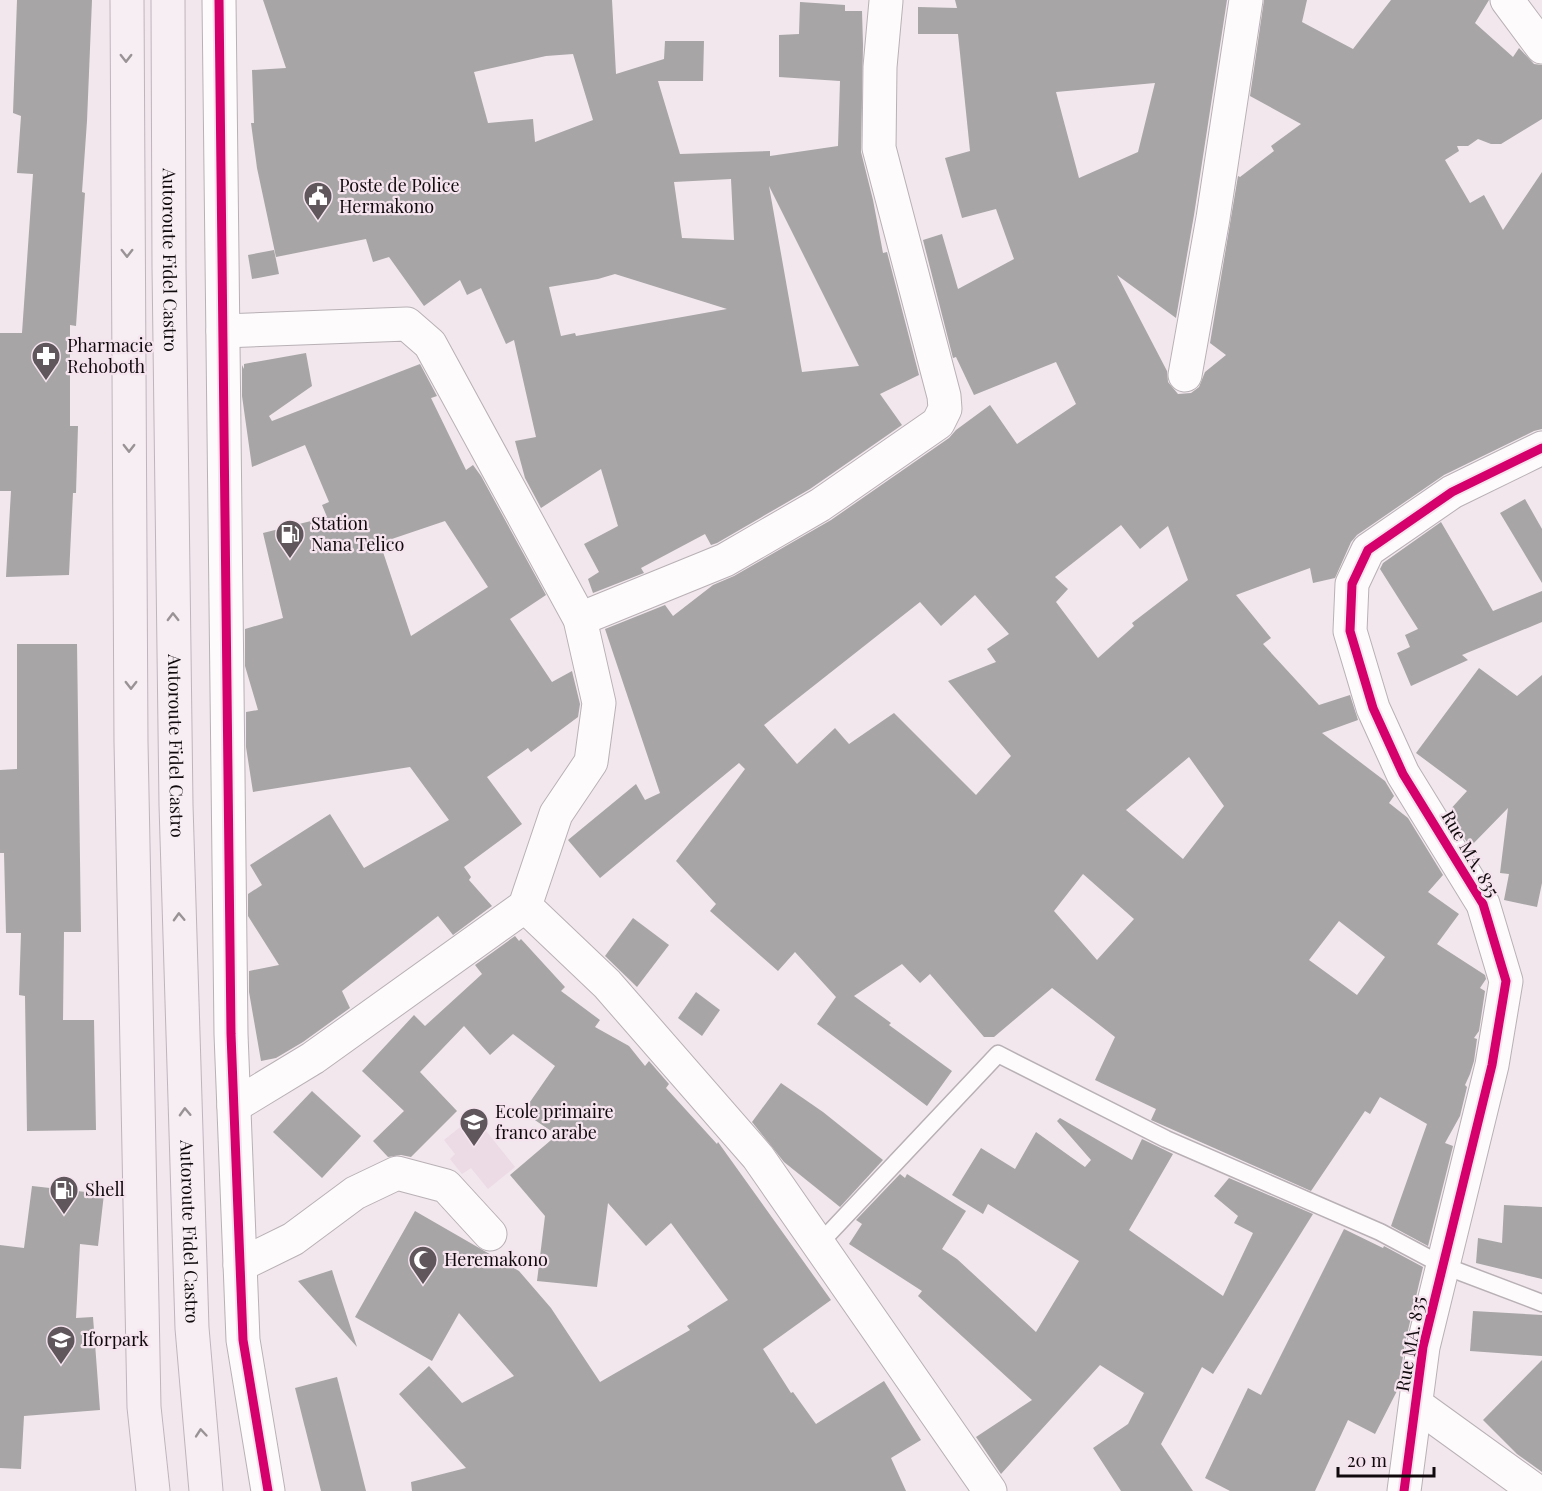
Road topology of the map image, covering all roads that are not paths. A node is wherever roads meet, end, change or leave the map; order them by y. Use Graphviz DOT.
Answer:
graph roads {
  1 [pos="127,0"];
  2 [pos="168,0"];
  3 [pos="219,0"];
  4 [pos="881,0"];
  5 [pos="887,0"];
  6 [pos="1246,0"];
  7 [pos="1507,0"];
  8 [pos="1542,47"];
  9 [pos="224,331"];
  10 [pos="1185,375"];
  11 [pos="1542,448"];
  12 [pos="580,620"];
  13 [pos="525,906"];
  14 [pos="234,1106"];
  15 [pos="490,1234"];
  16 [pos="819,1244"];
  17 [pos="240,1265"];
  18 [pos="1442,1265"];
  19 [pos="1542,1303"];
  20 [pos="1417,1406"];
  21 [pos="153,1491"];
  22 [pos="206,1491"];
  23 [pos="268,1491"];
  24 [pos="990,1491"];
  25 [pos="1404,1491"];
  26 [pos="1536,1491"];
  1 -- 21 [label="highway, one-way"];
  22 -- 2 [label="highway, Autoroute Fidel Castro, one-way"];
  3 -- 9 [label="street"];
  4 -- 5 [label="street"];
  5 -- 12 [label="street"];
  6 -- 10 [label="street"];
  7 -- 8 [label="street"];
  9 -- 12 [label="street"];
  9 -- 14 [label="street"];
  11 -- 18 [label="street, Rue MA. 835"];
  12 -- 13 [label="street"];
  13 -- 14 [label="street"];
  13 -- 16 [label="street"];
  14 -- 17 [label="street"];
  15 -- 17 [label="street"];
  16 -- 18 [label="lane"];
  16 -- 24 [label="street"];
  17 -- 23 [label="street"];
  18 -- 19 [label="lane"];
  18 -- 20 [label="street, Rue MA. 835"];
  20 -- 25 [label="street, Rue MA. 835"];
  20 -- 26 [label="street"];
}
